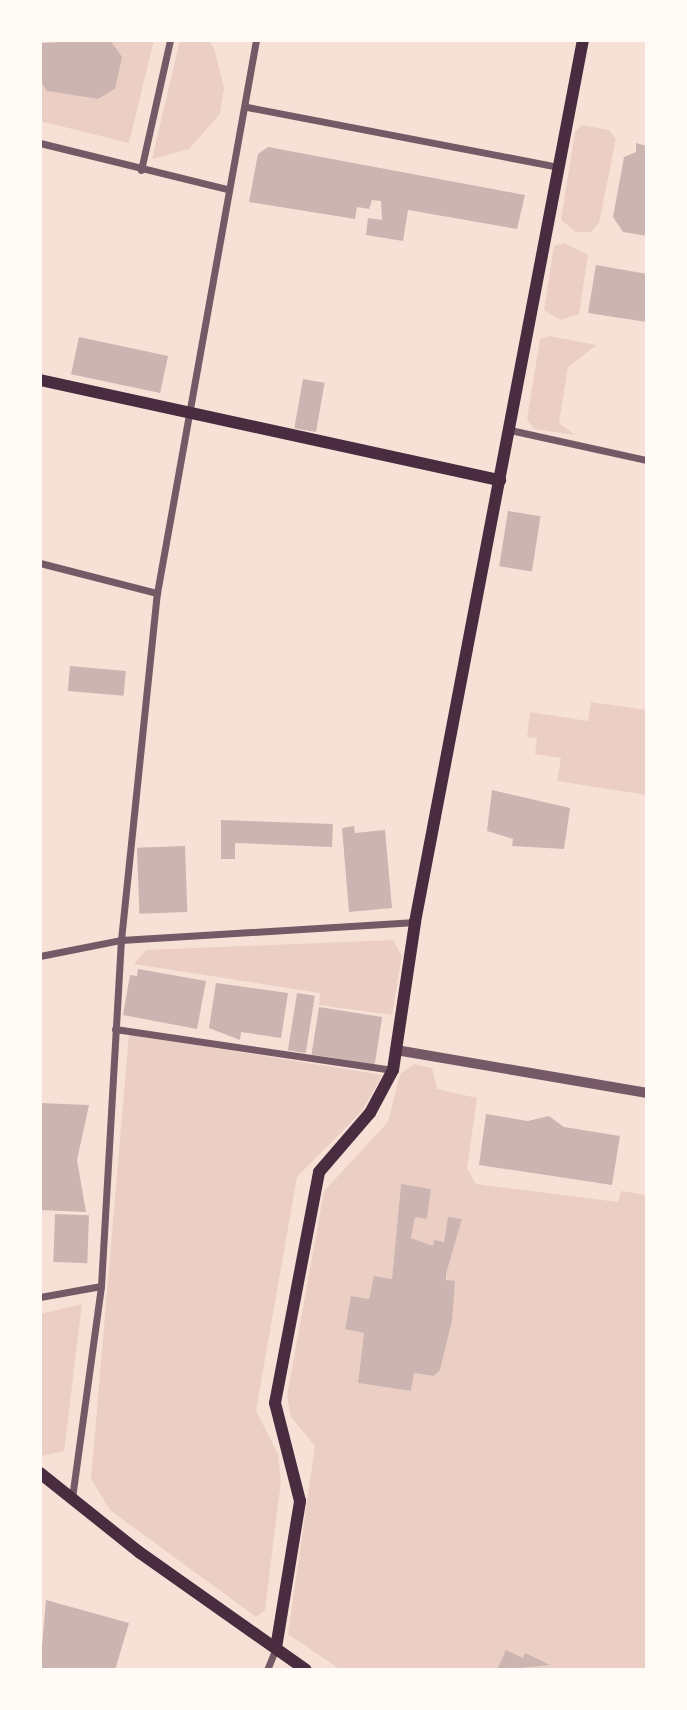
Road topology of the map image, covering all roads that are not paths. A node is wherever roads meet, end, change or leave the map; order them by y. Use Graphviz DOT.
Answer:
graph roads {
  1 [pos="170,40"];
  2 [pos="256,40"];
  3 [pos="583,40"];
  4 [pos="247,107"];
  5 [pos="40,143"];
  6 [pos="560,168"];
  7 [pos="141,170"];
  8 [pos="227,189"];
  9 [pos="40,380"];
  10 [pos="185,417"];
  11 [pos="510,430"];
  12 [pos="647,460"];
  13 [pos="500,480"];
  14 [pos="40,563"];
  15 [pos="157,593"];
  16 [pos="415,922"];
  17 [pos="121,940"];
  18 [pos="40,956"];
  19 [pos="115,1029"];
  20 [pos="396,1050"];
  21 [pos="393,1070"];
  22 [pos="647,1093"];
  23 [pos="101,1286"];
  24 [pos="40,1297"];
  25 [pos="40,1473"];
  26 [pos="72,1499"];
  27 [pos="276,1648"];
  28 [pos="267,1670"];
  29 [pos="306,1670"];
  1 -- 7 [label="street"];
  2 -- 4 [label="street"];
  3 -- 6 [label="main road"];
  4 -- 6 [label="street"];
  4 -- 8 [label="street"];
  5 -- 7 [label="street"];
  6 -- 11 [label="main road"];
  7 -- 8 [label="street"];
  8 -- 10 [label="street"];
  9 -- 10 [label="main road"];
  10 -- 13 [label="main road"];
  10 -- 15 [label="street"];
  11 -- 12 [label="street"];
  11 -- 13 [label="main road"];
  13 -- 16 [label="main road"];
  14 -- 15 [label="street"];
  15 -- 17 [label="street"];
  16 -- 17 [label="street"];
  16 -- 20 [label="main road"];
  17 -- 18 [label="street"];
  17 -- 19 [label="street"];
  19 -- 21 [label="street"];
  19 -- 23 [label="street"];
  20 -- 21 [label="main road"];
  20 -- 22 [label="street"];
  21 -- 27 [label="main road"];
  23 -- 24 [label="street"];
  23 -- 26 [label="street"];
  25 -- 26 [label="main road"];
  26 -- 27 [label="main road"];
  27 -- 28 [label="street"];
  27 -- 29 [label="main road"];
}
